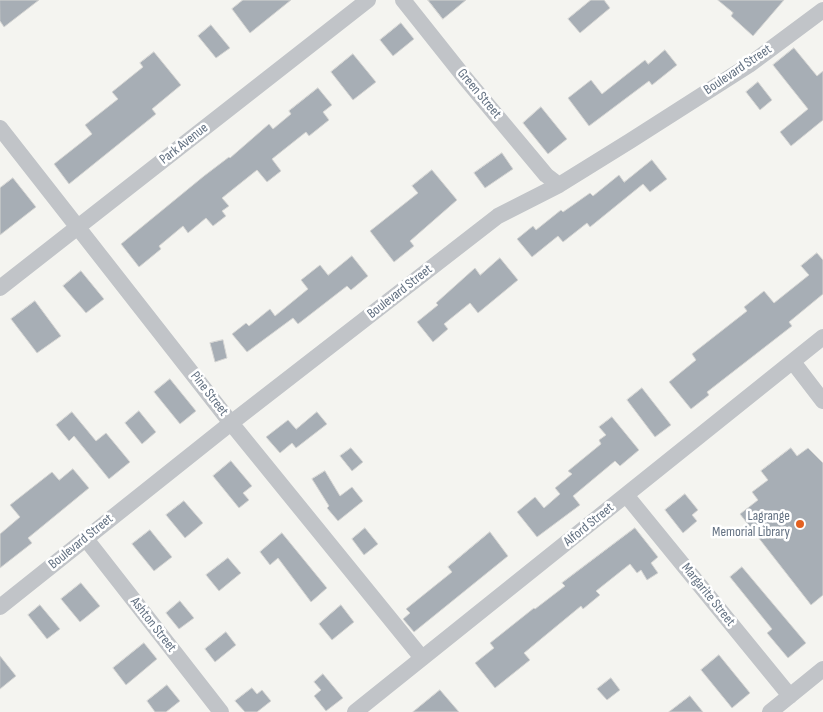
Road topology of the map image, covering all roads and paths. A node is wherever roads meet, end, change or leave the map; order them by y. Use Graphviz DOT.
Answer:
graph roads {
  1 [pos="368,0"];
  2 [pos="403,0"];
  3 [pos="823,10"];
  4 [pos="0,128"];
  5 [pos="558,184"];
  6 [pos="79,226"];
  7 [pos="0,288"];
  8 [pos="823,337"];
  9 [pos="793,362"];
  10 [pos="823,401"];
  11 [pos="231,423"];
  12 [pos="626,495"];
  13 [pos="86,538"];
  14 [pos="0,607"];
  15 [pos="422,658"];
  16 [pos="823,669"];
  17 [pos="790,696"];
  18 [pos="221,712"];
  19 [pos="355,712"];
  20 [pos="770,712"];
  1 -- 6 [label="street, Park Avenue"];
  2 -- 5 [label="street, Green Street"];
  3 -- 5 [label="street, Boulevard Street"];
  4 -- 6 [label="street, Pine Street"];
  5 -- 11 [label="street, Boulevard Street"];
  6 -- 7 [label="street, Park Avenue"];
  6 -- 11 [label="street, Pine Street"];
  8 -- 9 [label="street, Alford Street"];
  9 -- 10 [label="street"];
  9 -- 12 [label="street, Alford Street"];
  11 -- 13 [label="street, Boulevard Street"];
  11 -- 15 [label="street, Pine Street"];
  12 -- 15 [label="street, Alford Street"];
  12 -- 17 [label="street, Margarite Street"];
  13 -- 14 [label="street, Boulevard Street"];
  13 -- 18 [label="street, Ashton Street"];
  15 -- 19 [label="street, Alford Street"];
  16 -- 17 [label="street"];
  17 -- 20 [label="street"];
}
